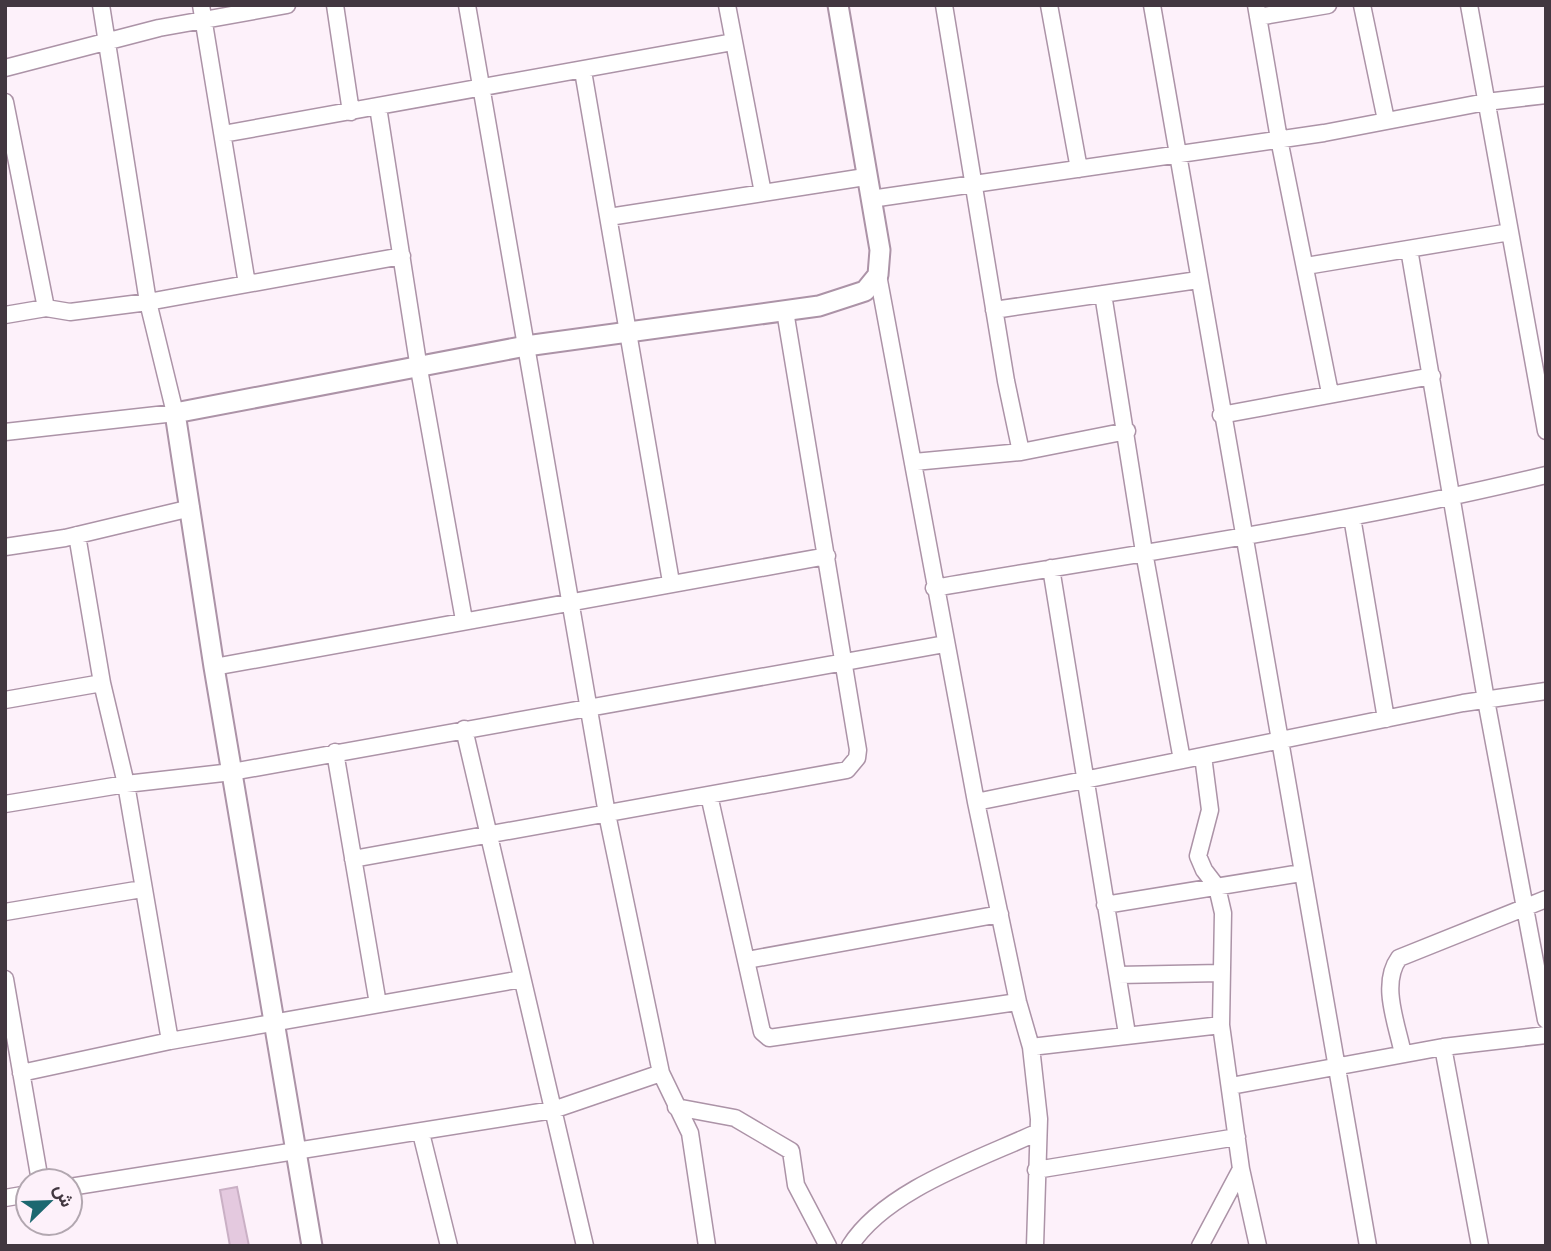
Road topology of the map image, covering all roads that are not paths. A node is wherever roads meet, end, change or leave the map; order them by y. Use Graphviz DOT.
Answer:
graph roads {
  1 [pos="101,5"];
  2 [pos="287,5"];
  3 [pos="335,5"];
  4 [pos="467,5"];
  5 [pos="727,5"];
  6 [pos="838,5"];
  7 [pos="944,5"];
  8 [pos="1049,5"];
  9 [pos="1152,5"];
  10 [pos="1328,5"];
  11 [pos="1362,5"];
  12 [pos="1469,5"];
  13 [pos="1257,11"];
  14 [pos="202,12"];
  15 [pos="107,41"];
  16 [pos="733,42"];
  17 [pos="5,68"];
  18 [pos="583,71"];
  19 [pos="479,89"];
  20 [pos="1546,95"];
  21 [pos="5,102"];
  22 [pos="1486,102"];
  23 [pos="378,107"];
  24 [pos="351,112"];
  25 [pos="1386,120"];
  26 [pos="223,134"];
  27 [pos="1279,139"];
  28 [pos="1180,155"];
  29 [pos="11,168"];
  30 [pos="1079,169"];
  31 [pos="865,177"];
  32 [pos="975,186"];
  33 [pos="762,194"];
  34 [pos="871,199"];
  35 [pos="609,217"];
  36 [pos="1510,232"];
  37 [pos="1409,248"];
  38 [pos="402,256"];
  39 [pos="1306,266"];
  40 [pos="878,275"];
  41 [pos="1198,280"];
  42 [pos="247,284"];
  43 [pos="1103,294"];
  44 [pos="148,302"];
  45 [pos="46,308"];
  46 [pos="994,310"];
  47 [pos="785,311"];
  48 [pos="5,315"];
  49 [pos="628,331"];
  50 [pos="526,346"];
  51 [pos="1539,359"];
  52 [pos="419,369"];
  53 [pos="1432,376"];
  54 [pos="1330,393"];
  55 [pos="174,413"];
  56 [pos="1221,415"];
  57 [pos="1127,431"];
  58 [pos="1546,431"];
  59 [pos="5,432"];
  60 [pos="1021,452"];
  61 [pos="914,462"];
  62 [pos="1546,475"];
  63 [pos="1453,498"];
  64 [pos="191,508"];
  65 [pos="1352,517"];
  66 [pos="1242,534"];
  67 [pos="77,535"];
  68 [pos="5,547"];
  69 [pos="1144,552"];
  70 [pos="827,556"];
  71 [pos="1051,568"];
  72 [pos="671,582"];
  73 [pos="934,588"];
  74 [pos="570,601"];
  75 [pos="464,620"];
  76 [pos="945,644"];
  77 [pos="845,662"];
  78 [pos="214,667"];
  79 [pos="102,683"];
  80 [pos="1546,691"];
  81 [pos="1486,700"];
  82 [pos="5,701"];
  83 [pos="590,708"];
  84 [pos="1386,719"];
  85 [pos="464,729"];
  86 [pos="1277,741"];
  87 [pos="335,752"];
  88 [pos="1203,756"];
  89 [pos="1182,760"];
  90 [pos="232,772"];
  91 [pos="1084,780"];
  92 [pos="126,784"];
  93 [pos="709,795"];
  94 [pos="976,802"];
  95 [pos="5,804"];
  96 [pos="607,814"];
  97 [pos="488,834"];
  98 [pos="353,859"];
  99 [pos="1301,873"];
  100 [pos="1217,887"];
  101 [pos="142,889"];
  102 [pos="1546,899"];
  103 [pos="1105,905"];
  104 [pos="1525,906"];
  105 [pos="5,912"];
  106 [pos="1000,914"];
  107 [pos="747,960"];
  108 [pos="1221,974"];
  109 [pos="1118,975"];
  110 [pos="5,979"];
  111 [pos="522,979"];
  112 [pos="1018,1002"];
  113 [pos="378,1004"];
  114 [pos="1546,1020"];
  115 [pos="274,1023"];
  116 [pos="1221,1025"];
  117 [pos="1127,1034"];
  118 [pos="1546,1035"];
  119 [pos="170,1041"];
  120 [pos="1031,1047"];
  121 [pos="1443,1047"];
  122 [pos="1403,1054"];
  123 [pos="1335,1066"];
  124 [pos="21,1073"];
  125 [pos="661,1073"];
  126 [pos="1231,1086"];
  127 [pos="676,1107"];
  128 [pos="553,1110"];
  129 [pos="1038,1132"];
  130 [pos="421,1133"];
  131 [pos="1237,1137"];
  132 [pos="297,1153"];
  133 [pos="38,1167"];
  134 [pos="1241,1169"];
  135 [pos="1036,1170"];
  136 [pos="84,1185"];
  137 [pos="313,1246"];
  138 [pos="449,1246"];
  139 [pos="585,1246"];
  140 [pos="708,1246"];
  141 [pos="828,1246"];
  142 [pos="850,1246"];
  143 [pos="1035,1246"];
  144 [pos="1199,1246"];
  145 [pos="1258,1246"];
  146 [pos="1367,1246"];
  147 [pos="1480,1246"];
  1 -- 15 [label="street"];
  2 -- 14 [label="street"];
  3 -- 24 [label="street"];
  4 -- 19 [label="street"];
  5 -- 16 [label="street"];
  6 -- 31 [label="street"];
  7 -- 32 [label="street"];
  8 -- 30 [label="street"];
  9 -- 28 [label="street"];
  10 -- 13 [label="street"];
  11 -- 25 [label="street"];
  12 -- 22 [label="street"];
  13 -- 27 [label="street"];
  14 -- 15 [label="street"];
  14 -- 26 [label="street"];
  15 -- 17 [label="street"];
  15 -- 44 [label="street"];
  16 -- 18 [label="street"];
  16 -- 33 [label="street"];
  18 -- 19 [label="street"];
  18 -- 35 [label="street"];
  19 -- 23 [label="street"];
  19 -- 50 [label="street"];
  20 -- 22 [label="street"];
  21 -- 29 [label="street"];
  22 -- 25 [label="street"];
  22 -- 36 [label="street"];
  23 -- 24 [label="street"];
  23 -- 38 [label="street"];
  24 -- 26 [label="street"];
  25 -- 27 [label="street"];
  26 -- 42 [label="street"];
  27 -- 28 [label="street"];
  27 -- 39 [label="street"];
  28 -- 30 [label="street"];
  28 -- 41 [label="street"];
  29 -- 45 [label="street"];
  30 -- 32 [label="street"];
  31 -- 33 [label="street"];
  31 -- 34 [label="street"];
  32 -- 34 [label="street"];
  32 -- 46 [label="street"];
  33 -- 35 [label="street"];
  34 -- 40 [label="street"];
  35 -- 49 [label="street"];
  36 -- 37 [label="street"];
  36 -- 51 [label="street"];
  37 -- 39 [label="street"];
  37 -- 53 [label="street"];
  38 -- 42 [label="street"];
  38 -- 52 [label="street"];
  39 -- 54 [label="street"];
  40 -- 47 [label="street"];
  40 -- 61 [label="street"];
  41 -- 43 [label="street"];
  41 -- 56 [label="street"];
  42 -- 44 [label="street"];
  43 -- 46 [label="street"];
  43 -- 57 [label="street"];
  44 -- 45 [label="street"];
  44 -- 55 [label="street"];
  45 -- 48 [label="street"];
  46 -- 60 [label="street"];
  47 -- 49 [label="street"];
  47 -- 70 [label="street"];
  49 -- 50 [label="street"];
  49 -- 72 [label="street"];
  50 -- 52 [label="street"];
  50 -- 74 [label="street"];
  51 -- 58 [label="street"];
  52 -- 55 [label="street"];
  52 -- 75 [label="street"];
  53 -- 54 [label="street"];
  53 -- 63 [label="street"];
  54 -- 56 [label="street"];
  55 -- 59 [label="street"];
  55 -- 64 [label="street"];
  56 -- 66 [label="street"];
  57 -- 60 [label="street"];
  57 -- 69 [label="street"];
  60 -- 61 [label="street"];
  61 -- 73 [label="street"];
  62 -- 63 [label="street"];
  63 -- 65 [label="street"];
  63 -- 81 [label="street"];
  64 -- 67 [label="street"];
  64 -- 78 [label="street"];
  65 -- 66 [label="street"];
  65 -- 84 [label="street"];
  66 -- 69 [label="street"];
  66 -- 86 [label="street"];
  67 -- 68 [label="street"];
  67 -- 79 [label="street"];
  69 -- 71 [label="street"];
  69 -- 89 [label="street"];
  70 -- 72 [label="street"];
  70 -- 77 [label="street"];
  71 -- 73 [label="street"];
  71 -- 91 [label="street"];
  72 -- 74 [label="street"];
  73 -- 76 [label="street"];
  74 -- 75 [label="street"];
  74 -- 83 [label="street"];
  75 -- 78 [label="street"];
  76 -- 77 [label="street"];
  76 -- 94 [label="street"];
  77 -- 83 [label="street"];
  77 -- 93 [label="street"];
  78 -- 90 [label="street"];
  79 -- 82 [label="street"];
  79 -- 92 [label="street"];
  80 -- 81 [label="street"];
  81 -- 84 [label="street"];
  81 -- 104 [label="street"];
  83 -- 85 [label="street"];
  83 -- 96 [label="street"];
  84 -- 86 [label="street"];
  85 -- 87 [label="street"];
  85 -- 97 [label="street"];
  86 -- 88 [label="street"];
  86 -- 99 [label="street"];
  87 -- 90 [label="street"];
  87 -- 98 [label="street"];
  88 -- 89 [label="street"];
  88 -- 100 [label="street"];
  89 -- 91 [label="street"];
  90 -- 92 [label="street"];
  90 -- 115 [label="street"];
  91 -- 94 [label="street"];
  91 -- 103 [label="street"];
  92 -- 95 [label="street"];
  92 -- 101 [label="street"];
  93 -- 96 [label="street"];
  93 -- 107 [label="street"];
  94 -- 106 [label="street"];
  96 -- 97 [label="street"];
  96 -- 125 [label="street"];
  97 -- 98 [label="street"];
  97 -- 111 [label="street"];
  98 -- 113 [label="street"];
  99 -- 100 [label="street"];
  99 -- 123 [label="street"];
  100 -- 103 [label="street"];
  100 -- 108 [label="street"];
  101 -- 105 [label="street"];
  101 -- 119 [label="street"];
  102 -- 104 [label="street"];
  103 -- 109 [label="street"];
  104 -- 114 [label="street"];
  104 -- 122 [label="street"];
  106 -- 107 [label="street"];
  106 -- 112 [label="street"];
  107 -- 112 [label="street"];
  108 -- 109 [label="street"];
  108 -- 116 [label="street"];
  109 -- 117 [label="street"];
  110 -- 124 [label="street"];
  111 -- 113 [label="street"];
  111 -- 128 [label="street"];
  112 -- 120 [label="street"];
  113 -- 115 [label="street"];
  115 -- 119 [label="street"];
  115 -- 132 [label="street"];
  116 -- 117 [label="street"];
  116 -- 126 [label="street"];
  117 -- 120 [label="street"];
  118 -- 121 [label="street"];
  119 -- 124 [label="street"];
  120 -- 129 [label="street"];
  121 -- 122 [label="street"];
  121 -- 147 [label="street"];
  122 -- 123 [label="street"];
  123 -- 126 [label="street"];
  123 -- 146 [label="street"];
  124 -- 133 [label="street"];
  125 -- 127 [label="street"];
  125 -- 128 [label="street"];
  126 -- 131 [label="street"];
  127 -- 140 [label="street"];
  127 -- 141 [label="street"];
  128 -- 130 [label="street"];
  128 -- 139 [label="street"];
  129 -- 135 [label="street"];
  129 -- 142 [label="street"];
  130 -- 132 [label="street"];
  130 -- 138 [label="street"];
  131 -- 134 [label="street"];
  131 -- 135 [label="street"];
  132 -- 136 [label="street"];
  132 -- 137 [label="street"];
  134 -- 144 [label="street"];
  134 -- 145 [label="street"];
  135 -- 143 [label="street"];
}
